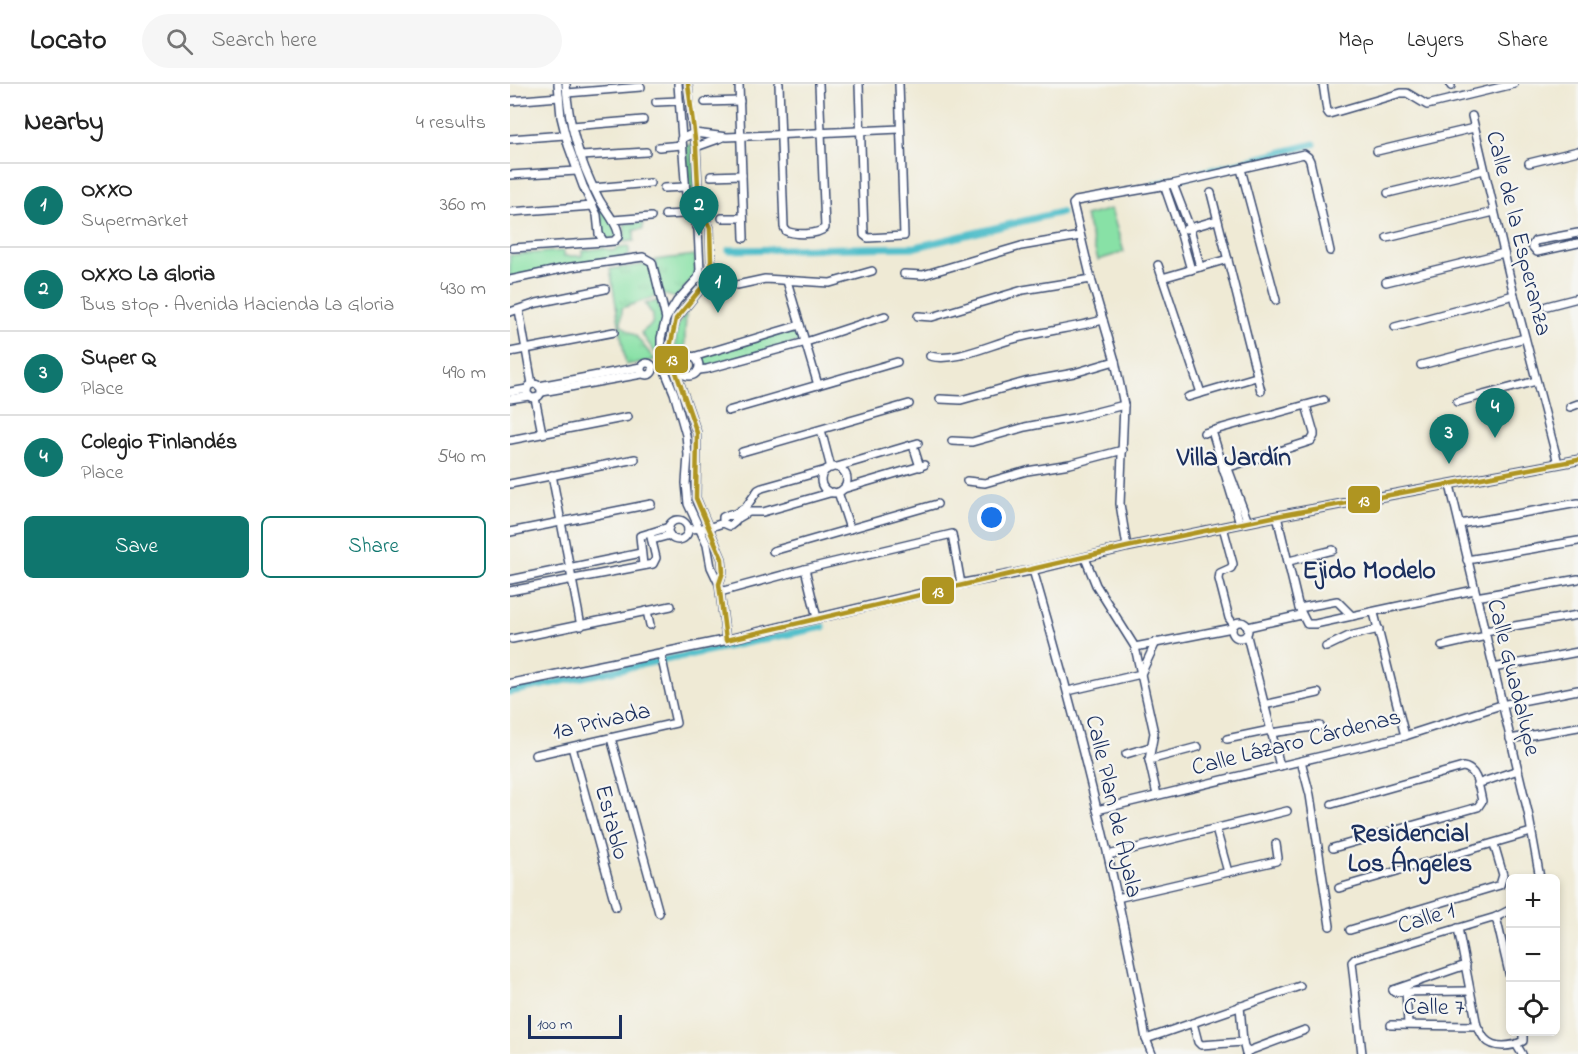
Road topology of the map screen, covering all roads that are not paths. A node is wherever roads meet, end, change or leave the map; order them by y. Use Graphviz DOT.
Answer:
graph roads {
  1 [pos="558,84"];
  2 [pos="566,84"];
  3 [pos="678,84"];
  4 [pos="688,84"];
  5 [pos="739,84"];
  6 [pos="779,84"];
  7 [pos="819,84"];
  8 [pos="859,84"];
  9 [pos="899,84"];
  10 [pos="1323,84"];
  11 [pos="1514,84"];
  12 [pos="641,87"];
  13 [pos="567,93"];
  14 [pos="559,97"];
  15 [pos="510,101"];
  16 [pos="679,101"];
  17 [pos="740,101"];
  18 [pos="656,102"];
  19 [pos="705,102"];
  20 [pos="1472,116"];
  21 [pos="643,120"];
  22 [pos="572,126"];
  23 [pos="1474,128"];
  24 [pos="900,129"];
  25 [pos="860,131"];
  26 [pos="694,133"];
  27 [pos="821,133"];
  28 [pos="781,134"];
  29 [pos="565,135"];
  30 [pos="727,136"];
  31 [pos="741,136"];
  32 [pos="510,139"];
  33 [pos="681,142"];
  34 [pos="576,143"];
  35 [pos="568,146"];
  36 [pos="659,147"];
  37 [pos="696,147"];
  38 [pos="1377,151"];
  39 [pos="1578,151"];
  40 [pos="646,152"];
  41 [pos="581,156"];
  42 [pos="1529,163"];
  43 [pos="1241,169"];
  44 [pos="1484,170"];
  45 [pos="577,171"];
  46 [pos="510,175"];
  47 [pos="742,175"];
  48 [pos="711,176"];
  49 [pos="650,183"];
  50 [pos="1173,184"];
  51 [pos="1164,185"];
  52 [pos="685,187"];
  53 [pos="593,188"];
  54 [pos="664,188"];
  55 [pos="1211,193"];
  56 [pos="1388,193"];
  57 [pos="593,206"];
  58 [pos="510,212"];
  59 [pos="1494,212"];
  60 [pos="701,213"];
  61 [pos="689,214"];
  62 [pos="664,215"];
  63 [pos="651,217"];
  64 [pos="722,218"];
  65 [pos="743,218"];
  66 [pos="613,220"];
  67 [pos="1218,220"];
  68 [pos="1190,228"];
  69 [pos="1180,231"];
  70 [pos="1578,233"];
  71 [pos="1080,236"];
  72 [pos="744,238"];
  73 [pos="1387,238"];
  74 [pos="604,242"];
  75 [pos="1578,243"];
  76 [pos="513,248"];
  77 [pos="1330,251"];
  78 [pos="1504,253"];
  79 [pos="1228,259"];
  80 [pos="1158,265"];
  81 [pos="1200,267"];
  82 [pos="1191,270"];
  83 [pos="872,271"];
  84 [pos="904,274"];
  85 [pos="1162,278"];
  86 [pos="1091,279"];
  87 [pos="510,280"];
  88 [pos="787,280"];
  89 [pos="1386,282"];
  90 [pos="737,285"];
  91 [pos="604,289"];
  92 [pos="1514,295"];
  93 [pos="1578,298"];
  94 [pos="1276,300"];
  95 [pos="1547,306"];
  96 [pos="519,310"];
  97 [pos="510,312"];
  98 [pos="885,316"];
  99 [pos="918,316"];
  100 [pos="666,319"];
  101 [pos="1103,320"];
  102 [pos="800,325"];
  103 [pos="1395,327"];
  104 [pos="614,332"];
  105 [pos="1525,338"];
  106 [pos="806,342"];
  107 [pos="525,349"];
  108 [pos="510,351"];
  109 [pos="930,356"];
  110 [pos="693,357"];
  111 [pos="682,359"];
  112 [pos="672,361"];
  113 [pos="1115,361"];
  114 [pos="897,362"];
  115 [pos="663,363"];
  116 [pos="1420,365"];
  117 [pos="653,368"];
  118 [pos="642,370"];
  119 [pos="699,370"];
  120 [pos="665,371"];
  121 [pos="678,372"];
  122 [pos="1257,377"];
  123 [pos="1536,381"];
  124 [pos="818,385"];
  125 [pos="534,391"];
  126 [pos="1261,391"];
  127 [pos="510,393"];
  128 [pos="1201,393"];
  129 [pos="1188,397"];
  130 [pos="510,399"];
  131 [pos="940,399"];
  132 [pos="1324,400"];
  133 [pos="1457,402"];
  134 [pos="909,404"];
  135 [pos="1124,405"];
  136 [pos="1306,405"];
  137 [pos="728,411"];
  138 [pos="628,417"];
  139 [pos="821,430"];
  140 [pos="542,434"];
  141 [pos="510,440"];
  142 [pos="952,441"];
  143 [pos="1123,450"];
  144 [pos="742,452"];
  145 [pos="634,459"];
  146 [pos="1578,460"];
  147 [pos="1558,464"];
  148 [pos="831,468"];
  149 [pos="1226,468"];
  150 [pos="552,475"];
  151 [pos="967,481"];
  152 [pos="510,484"];
  153 [pos="1450,485"];
  154 [pos="838,491"];
  155 [pos="1578,503"];
  156 [pos="651,504"];
  157 [pos="937,504"];
  158 [pos="747,510"];
  159 [pos="1277,516"];
  160 [pos="561,521"];
  161 [pos="1244,523"];
  162 [pos="1460,524"];
  163 [pos="1223,527"];
  164 [pos="708,528"];
  165 [pos="688,529"];
  166 [pos="700,529"];
  167 [pos="849,529"];
  168 [pos="669,531"];
  169 [pos="510,532"];
  170 [pos="651,536"];
  171 [pos="1578,541"];
  172 [pos="1127,547"];
  173 [pos="1333,550"];
  174 [pos="773,551"];
  175 [pos="641,553"];
  176 [pos="1085,558"];
  177 [pos="1467,560"];
  178 [pos="1289,561"];
  179 [pos="643,565"];
  180 [pos="570,568"];
  181 [pos="805,569"];
  182 [pos="1033,570"];
  183 [pos="572,578"];
  184 [pos="1578,579"];
  185 [pos="510,580"];
  186 [pos="961,584"];
  187 [pos="720,588"];
  188 [pos="510,591"];
  189 [pos="1475,594"];
  190 [pos="671,606"];
  191 [pos="647,611"];
  192 [pos="1300,611"];
  193 [pos="1374,613"];
  194 [pos="1578,615"];
  195 [pos="1352,616"];
  196 [pos="817,618"];
  197 [pos="581,626"];
  198 [pos="650,626"];
  199 [pos="1233,627"];
  200 [pos="1248,627"];
  201 [pos="1379,629"];
  202 [pos="1486,634"];
  203 [pos="1247,636"];
  204 [pos="512,639"];
  205 [pos="726,640"];
  206 [pos="1156,642"];
  207 [pos="1442,646"];
  208 [pos="1135,647"];
  209 [pos="1326,647"];
  210 [pos="1578,652"];
  211 [pos="661,655"];
  212 [pos="1493,668"];
  213 [pos="1141,674"];
  214 [pos="510,684"];
  215 [pos="1578,690"];
  216 [pos="1068,691"];
  217 [pos="1318,693"];
  218 [pos="1264,705"];
  219 [pos="1501,705"];
  220 [pos="1320,726"];
  221 [pos="1578,728"];
  222 [pos="1271,731"];
  223 [pos="1405,736"];
  224 [pos="611,738"];
  225 [pos="1510,739"];
  226 [pos="1227,740"];
  227 [pos="572,747"];
  228 [pos="1150,747"];
  229 [pos="1198,747"];
  230 [pos="1126,754"];
  231 [pos="535,755"];
  232 [pos="1149,760"];
  233 [pos="1301,761"];
  234 [pos="1280,766"];
  235 [pos="1518,770"];
  236 [pos="1477,784"];
  237 [pos="1157,795"];
  238 [pos="1332,804"];
  239 [pos="1098,810"];
  240 [pos="1287,811"];
  241 [pos="1216,830"];
  242 [pos="1531,832"];
  243 [pos="1275,844"];
  244 [pos="1494,844"];
  245 [pos="1333,848"];
  246 [pos="1108,855"];
  247 [pos="1228,872"];
  248 [pos="1539,874"];
  249 [pos="1339,888"];
  250 [pos="1117,898"];
  251 [pos="616,907"];
  252 [pos="1506,912"];
  253 [pos="659,913"];
  254 [pos="1496,916"];
  255 [pos="1330,926"];
  256 [pos="1458,928"];
  257 [pos="1350,930"];
  258 [pos="1506,960"];
  259 [pos="1466,965"];
  260 [pos="1300,986"];
  261 [pos="1406,991"];
  262 [pos="1469,991"];
  263 [pos="1240,1006"];
  264 [pos="1193,1023"];
  265 [pos="1408,1024"];
  266 [pos="1391,1025"];
  267 [pos="1477,1026"];
  268 [pos="1305,1030"];
  269 [pos="1523,1036"];
  270 [pos="1146,1039"];
  271 [pos="1241,1042"];
  272 [pos="1516,1044"];
  273 [pos="1246,1053"];
  274 [pos="1152,1054"];
  275 [pos="1362,1054"];
  276 [pos="1522,1054"];
  1 -- 14 [label="street"];
  2 -- 13 [label="street"];
  3 -- 16 [label="street"];
  4 -- 26 [label="street"];
  5 -- 17 [label="street"];
  6 -- 28 [label="street"];
  7 -- 27 [label="street"];
  8 -- 25 [label="street"];
  9 -- 24 [label="street"];
  10 -- 11 [label="street"];
  12 -- 13 [label="street"];
  13 -- 22 [label="street"];
  14 -- 15 [label="street"];
  14 -- 29 [label="street"];
  16 -- 18 [label="street"];
  16 -- 33 [label="street"];
  17 -- 19 [label="street"];
  17 -- 31 [label="street"];
  20 -- 23 [label="street, Calle de la Esperanza"];
  21 -- 22 [label="street"];
  22 -- 34 [label="street"];
  23 -- 38 [label="street"];
  23 -- 44 [label="street, Calle de la Esperanza"];
  24 -- 25 [label="street"];
  24 -- 25 [label="street"];
  25 -- 27 [label="street"];
  26 -- 30 [label="street"];
  26 -- 33 [label="street"];
  26 -- 37 [label="street"];
  27 -- 28 [label="street"];
  27 -- 28 [label="street"];
  28 -- 31 [label="street"];
  29 -- 32 [label="street"];
  29 -- 35 [label="street"];
  30 -- 31 [label="street"];
  30 -- 37 [label="street"];
  31 -- 47 [label="street"];
  33 -- 36 [label="street"];
  33 -- 52 [label="street"];
  34 -- 35 [label="street"];
  34 -- 41 [label="street"];
  35 -- 45 [label="street"];
  37 -- 60 [label="street"];
  39 -- 42 [label="street"];
  40 -- 41 [label="street"];
  41 -- 53 [label="street"];
  43 -- 50 [label="street"];
  43 -- 77 [label="street"];
  43 -- 94 [label="street"];
  44 -- 56 [label="street"];
  44 -- 59 [label="street, Calle de la Esperanza"];
  45 -- 46 [label="street"];
  45 -- 57 [label="street"];
  47 -- 48 [label="street"];
  47 -- 65 [label="street"];
  49 -- 53 [label="street"];
  50 -- 51 [label="street"];
  50 -- 68 [label="street"];
  51 -- 69 [label="street"];
  51 -- 71 [label="street"];
  52 -- 54 [label="street"];
  52 -- 61 [label="street"];
  53 -- 66 [label="street"];
  55 -- 67 [label="street"];
  57 -- 58 [label="street"];
  57 -- 74 [label="street"];
  59 -- 73 [label="street"];
  59 -- 78 [label="street, Calle de la Esperanza"];
  60 -- 61 [label="street"];
  60 -- 112 [label="street"];
  61 -- 62 [label="street"];
  61 -- 100 [label="street"];
  63 -- 66 [label="street"];
  64 -- 65 [label="street"];
  65 -- 72 [label="street"];
  66 -- 74 [label="street"];
  67 -- 68 [label="street"];
  67 -- 79 [label="street"];
  68 -- 69 [label="street"];
  68 -- 81 [label="street"];
  69 -- 82 [label="street"];
  70 -- 75 [label="street"];
  71 -- 84 [label="street"];
  71 -- 86 [label="street"];
  74 -- 76 [label="street"];
  78 -- 89 [label="street"];
  78 -- 92 [label="street, Calle de la Esperanza"];
  79 -- 81 [label="street"];
  79 -- 122 [label="street"];
  80 -- 85 [label="street"];
  81 -- 82 [label="street"];
  82 -- 85 [label="street"];
  83 -- 88 [label="street"];
  85 -- 128 [label="street"];
  86 -- 99 [label="street"];
  86 -- 101 [label="street"];
  87 -- 100 [label="street"];
  88 -- 90 [label="street"];
  88 -- 102 [label="street"];
  91 -- 96 [label="street"];
  92 -- 103 [label="street"];
  92 -- 105 [label="street, Calle de la Esperanza"];
  93 -- 95 [label="street"];
  96 -- 97 [label="street"];
  96 -- 107 [label="street"];
  98 -- 106 [label="street"];
  100 -- 115 [label="street"];
  101 -- 109 [label="street"];
  101 -- 113 [label="street"];
  102 -- 106 [label="street"];
  102 -- 110 [label="street"];
  104 -- 107 [label="street"];
  105 -- 116 [label="street"];
  105 -- 123 [label="street, Calle de la Esperanza"];
  106 -- 119 [label="street"];
  106 -- 124 [label="street"];
  107 -- 108 [label="street"];
  107 -- 125 [label="street"];
  110 -- 111 [label="street"];
  110 -- 119 [label="street"];
  111 -- 112 [label="street"];
  111 -- 121 [label="street"];
  112 -- 115 [label="street"];
  112 -- 121 [label="street"];
  113 -- 131 [label="street"];
  113 -- 135 [label="street"];
  114 -- 124 [label="street"];
  115 -- 117 [label="street"];
  115 -- 120 [label="street"];
  117 -- 118 [label="street"];
  117 -- 118 [label="street"];
  117 -- 120 [label="street"];
  118 -- 125 [label="street"];
  119 -- 121 [label="street"];
  120 -- 121 [label="street"];
  120 -- 166 [label="street"];
  121 -- 164 [label="street"];
  122 -- 126 [label="street"];
  122 -- 128 [label="street"];
  123 -- 133 [label="street"];
  123 -- 147 [label="street, Calle de la Esperanza"];
  124 -- 137 [label="street"];
  125 -- 127 [label="street"];
  125 -- 130 [label="street"];
  125 -- 140 [label="street"];
  128 -- 129 [label="street"];
  132 -- 136 [label="street"];
  134 -- 139 [label="street"];
  135 -- 142 [label="street"];
  135 -- 143 [label="street"];
  136 -- 149 [label="street"];
  136 -- 149 [label="street"];
  138 -- 140 [label="street"];
  139 -- 144 [label="street"];
  139 -- 148 [label="street"];
  140 -- 141 [label="street"];
  143 -- 151 [label="street"];
  143 -- 172 [label="street"];
  145 -- 150 [label="street"];
  146 -- 147 [label="main road"];
  147 -- 153 [label="main road"];
  148 -- 154 [label="street"];
  148 -- 154 [label="street"];
  148 -- 154 [label="street"];
  148 -- 158 [label="street"];
  149 -- 161 [label="street"];
  150 -- 152 [label="street"];
  150 -- 160 [label="street"];
  153 -- 159 [label="main road"];
  153 -- 162 [label="street, Calle Guadalupe"];
  154 -- 158 [label="street"];
  154 -- 167 [label="street"];
  155 -- 162 [label="street"];
  156 -- 160 [label="street"];
  157 -- 167 [label="street"];
  158 -- 164 [label="street"];
  159 -- 161 [label="main road"];
  159 -- 178 [label="street"];
  160 -- 169 [label="street"];
  160 -- 180 [label="street"];
  161 -- 163 [label="main road"];
  162 -- 177 [label="street, Calle Guadalupe"];
  163 -- 172 [label="main road"];
  163 -- 199 [label="street"];
  164 -- 166 [label="street"];
  164 -- 187 [label="street"];
  165 -- 166 [label="street"];
  165 -- 168 [label="street"];
  165 -- 168 [label="street"];
  166 -- 187 [label="street"];
  167 -- 174 [label="street"];
  168 -- 170 [label="street"];
  170 -- 175 [label="street"];
  170 -- 179 [label="street"];
  171 -- 177 [label="street"];
  172 -- 176 [label="main road"];
  173 -- 178 [label="street"];
  175 -- 179 [label="street"];
  175 -- 180 [label="street"];
  176 -- 182 [label="main road"];
  176 -- 208 [label="street"];
  177 -- 189 [label="street, Calle Guadalupe"];
  178 -- 192 [label="street"];
  179 -- 183 [label="street"];
  180 -- 183 [label="street"];
  180 -- 185 [label="street"];
  181 -- 186 [label="street"];
  181 -- 187 [label="street"];
  181 -- 196 [label="street"];
  182 -- 186 [label="main road"];
  182 -- 216 [label="street, Calle Plan de Ayala"];
  183 -- 188 [label="street"];
  183 -- 197 [label="street"];
  184 -- 189 [label="street"];
  186 -- 196 [label="main road"];
  187 -- 205 [label="street"];
  189 -- 193 [label="street"];
  189 -- 202 [label="street, Calle Guadalupe"];
  190 -- 191 [label="street"];
  191 -- 197 [label="street"];
  191 -- 198 [label="street"];
  192 -- 195 [label="street"];
  192 -- 195 [label="street"];
  192 -- 200 [label="street"];
  193 -- 195 [label="street"];
  193 -- 201 [label="street"];
  194 -- 202 [label="street"];
  196 -- 205 [label="main road"];
  197 -- 204 [label="street"];
  199 -- 200 [label="street"];
  199 -- 203 [label="street"];
  199 -- 206 [label="street"];
  200 -- 203 [label="street"];
  201 -- 209 [label="street"];
  201 -- 223 [label="street"];
  202 -- 207 [label="street"];
  202 -- 212 [label="street, Calle Guadalupe"];
  203 -- 218 [label="street"];
  205 -- 211 [label="main road"];
  206 -- 208 [label="street"];
  206 -- 213 [label="street"];
  208 -- 213 [label="street"];
  210 -- 212 [label="street"];
  211 -- 214 [label="main road"];
  211 -- 224 [label="street, 1a Privada"];
  212 -- 219 [label="street, Calle Guadalupe"];
  213 -- 216 [label="street"];
  213 -- 228 [label="street"];
  215 -- 219 [label="street, Calle Lázaro Cárdenas"];
  216 -- 239 [label="street, Calle Plan de Ayala"];
  217 -- 218 [label="street"];
  218 -- 222 [label="street"];
  219 -- 223 [label="street, Calle Lázaro Cárdenas"];
  219 -- 225 [label="street, Calle Guadalupe"];
  220 -- 222 [label="street"];
  221 -- 225 [label="street"];
  222 -- 226 [label="street"];
  222 -- 234 [label="street"];
  223 -- 233 [label="street, Calle Lázaro Cárdenas"];
  224 -- 227 [label="street, 1a Privada"];
  224 -- 253 [label="street"];
  225 -- 235 [label="street, Calle Guadalupe"];
  227 -- 231 [label="street, 1a Privada"];
  227 -- 251 [label="street, Establo"];
  228 -- 230 [label="street"];
  228 -- 232 [label="street"];
  229 -- 232 [label="street"];
  232 -- 237 [label="street"];
  233 -- 234 [label="street, Calle Lázaro Cárdenas"];
  233 -- 255 [label="street"];
  234 -- 237 [label="street, Calle Lázaro Cárdenas"];
  235 -- 236 [label="street"];
  235 -- 242 [label="street, Calle Guadalupe"];
  236 -- 238 [label="street"];
  236 -- 245 [label="street"];
  237 -- 239 [label="street, Calle Lázaro Cárdenas"];
  239 -- 246 [label="street, Calle Plan de Ayala"];
  240 -- 241 [label="street"];
  241 -- 246 [label="street"];
  241 -- 247 [label="street"];
  242 -- 244 [label="street"];
  242 -- 248 [label="street, Calle Guadalupe"];
  243 -- 247 [label="street"];
  244 -- 249 [label="street"];
  244 -- 257 [label="street"];
  246 -- 250 [label="street, Calle Plan de Ayala"];
  247 -- 250 [label="street"];
  250 -- 270 [label="street, Calle Plan de Ayala"];
  252 -- 254 [label="street, Calle 1"];
  254 -- 256 [label="street, Calle 1"];
  254 -- 258 [label="street"];
  256 -- 259 [label="street"];
  256 -- 275 [label="street, Calle 1"];
  259 -- 261 [label="street"];
  259 -- 262 [label="street"];
  260 -- 263 [label="street"];
  261 -- 262 [label="street"];
  261 -- 265 [label="street"];
  262 -- 267 [label="street"];
  263 -- 264 [label="street"];
  263 -- 271 [label="street"];
  264 -- 270 [label="street"];
  264 -- 271 [label="street"];
  265 -- 266 [label="street, Calle 7"];
  265 -- 267 [label="street, Calle 7"];
  267 -- 272 [label="street"];
  268 -- 273 [label="street"];
  269 -- 272 [label="street"];
  270 -- 274 [label="street, Calle Plan de Ayala"];
  271 -- 273 [label="street"];
  272 -- 276 [label="street"];
}
